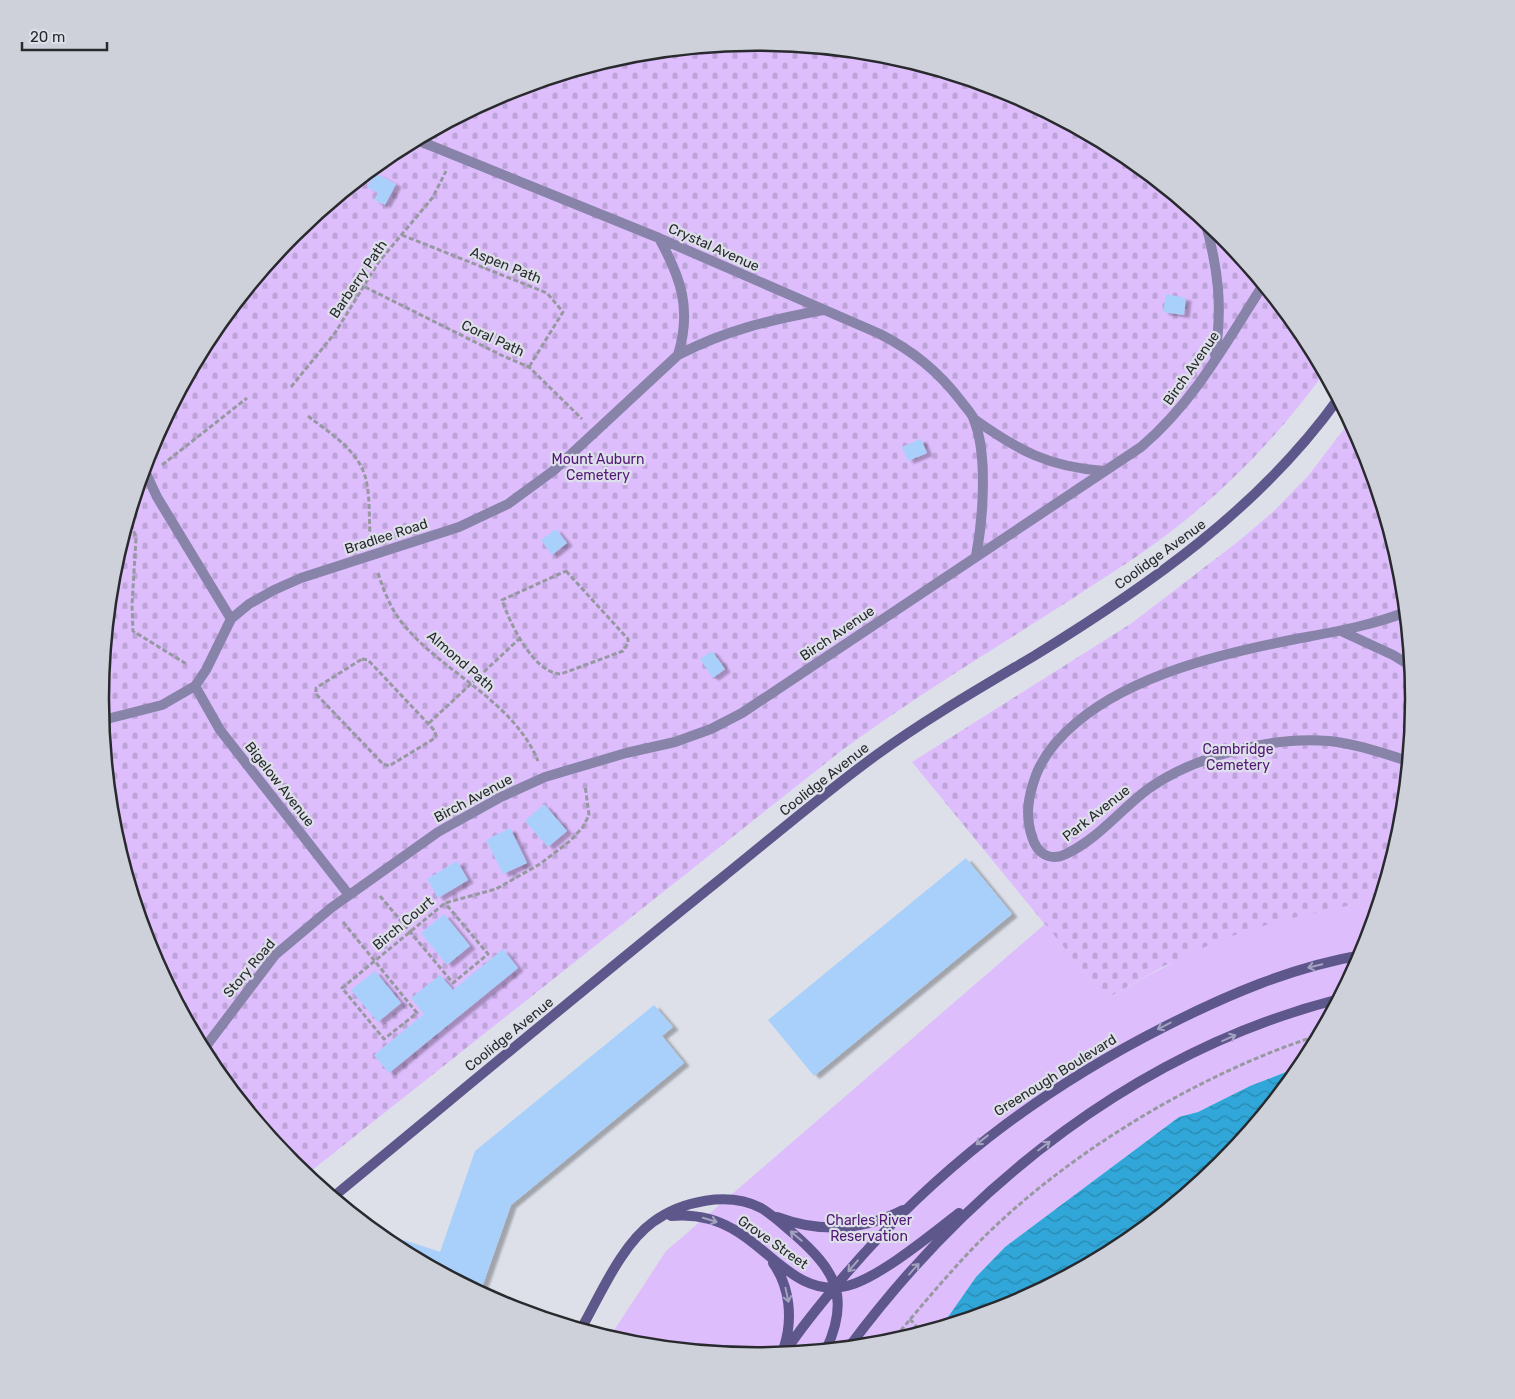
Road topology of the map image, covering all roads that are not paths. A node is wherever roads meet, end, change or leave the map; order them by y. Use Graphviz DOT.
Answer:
graph roads {
  1 [pos="425,143"];
  2 [pos="1208,234"];
  3 [pos="659,238"];
  4 [pos="1260,290"];
  5 [pos="824,310"];
  6 [pos="678,355"];
  7 [pos="1214,361"];
  8 [pos="1334,404"];
  9 [pos="974,419"];
  10 [pos="1104,471"];
  11 [pos="149,478"];
  12 [pos="976,556"];
  13 [pos="1400,614"];
  14 [pos="231,619"];
  15 [pos="1341,631"];
  16 [pos="1404,662"];
  17 [pos="195,686"];
  18 [pos="110,718"];
  19 [pos="1402,759"];
  20 [pos="349,895"];
  21 [pos="1351,958"];
  22 [pos="1331,1002"];
  23 [pos="208,1044"];
  24 [pos="996,1184"];
  25 [pos="338,1193"];
  26 [pos="914,1203"];
  27 [pos="770,1214"];
  28 [pos="662,1217"];
  29 [pos="764,1253"];
  30 [pos="835,1288"];
  31 [pos="584,1324"];
  32 [pos="856,1340"];
  33 [pos="828,1343"];
  34 [pos="785,1347"];
  35 [pos="789,1347"];
  1 -- 3 [label="lane, Crystal Avenue"];
  2 -- 7 [label="lane"];
  3 -- 5 [label="lane, Crystal Avenue"];
  3 -- 6 [label="lane"];
  4 -- 7 [label="lane, Birch Avenue"];
  5 -- 6 [label="lane, Bradlee Road"];
  5 -- 9 [label="lane, Crystal Avenue"];
  6 -- 14 [label="lane, Bradlee Road"];
  7 -- 10 [label="lane, Birch Avenue"];
  8 -- 25 [label="street, Coolidge Avenue"];
  9 -- 10 [label="lane, Crystal Avenue"];
  9 -- 12 [label="lane, Crystal Avenue"];
  10 -- 12 [label="lane, Birch Avenue"];
  11 -- 14 [label="lane"];
  12 -- 20 [label="lane, Birch Avenue"];
  13 -- 15 [label="lane"];
  14 -- 17 [label="lane, Bradlee Road"];
  15 -- 16 [label="lane"];
  15 -- 19 [label="lane, Park Avenue"];
  17 -- 18 [label="lane, Bradlee Road"];
  17 -- 20 [label="lane, Bigelow Avenue"];
  20 -- 23 [label="lane, Story Road"];
  21 -- 26 [label="street, Greenough Boulevard, one-way"];
  24 -- 22 [label="street, one-way"];
  24 -- 30 [label="street"];
  32 -- 24 [label="street, one-way"];
  26 -- 27 [label="street"];
  26 -- 30 [label="street, Greenough Boulevard, one-way"];
  27 -- 28 [label="street, Grove Street"];
  30 -- 27 [label="street, Grove Street, one-way"];
  28 -- 29 [label="street, Grove Street, one-way"];
  28 -- 31 [label="street, Grove Street"];
  29 -- 30 [label="street, Grove Street"];
  29 -- 34 [label="street, one-way"];
  30 -- 33 [label="street"];
  30 -- 35 [label="street, Greenough Boulevard"];
}
